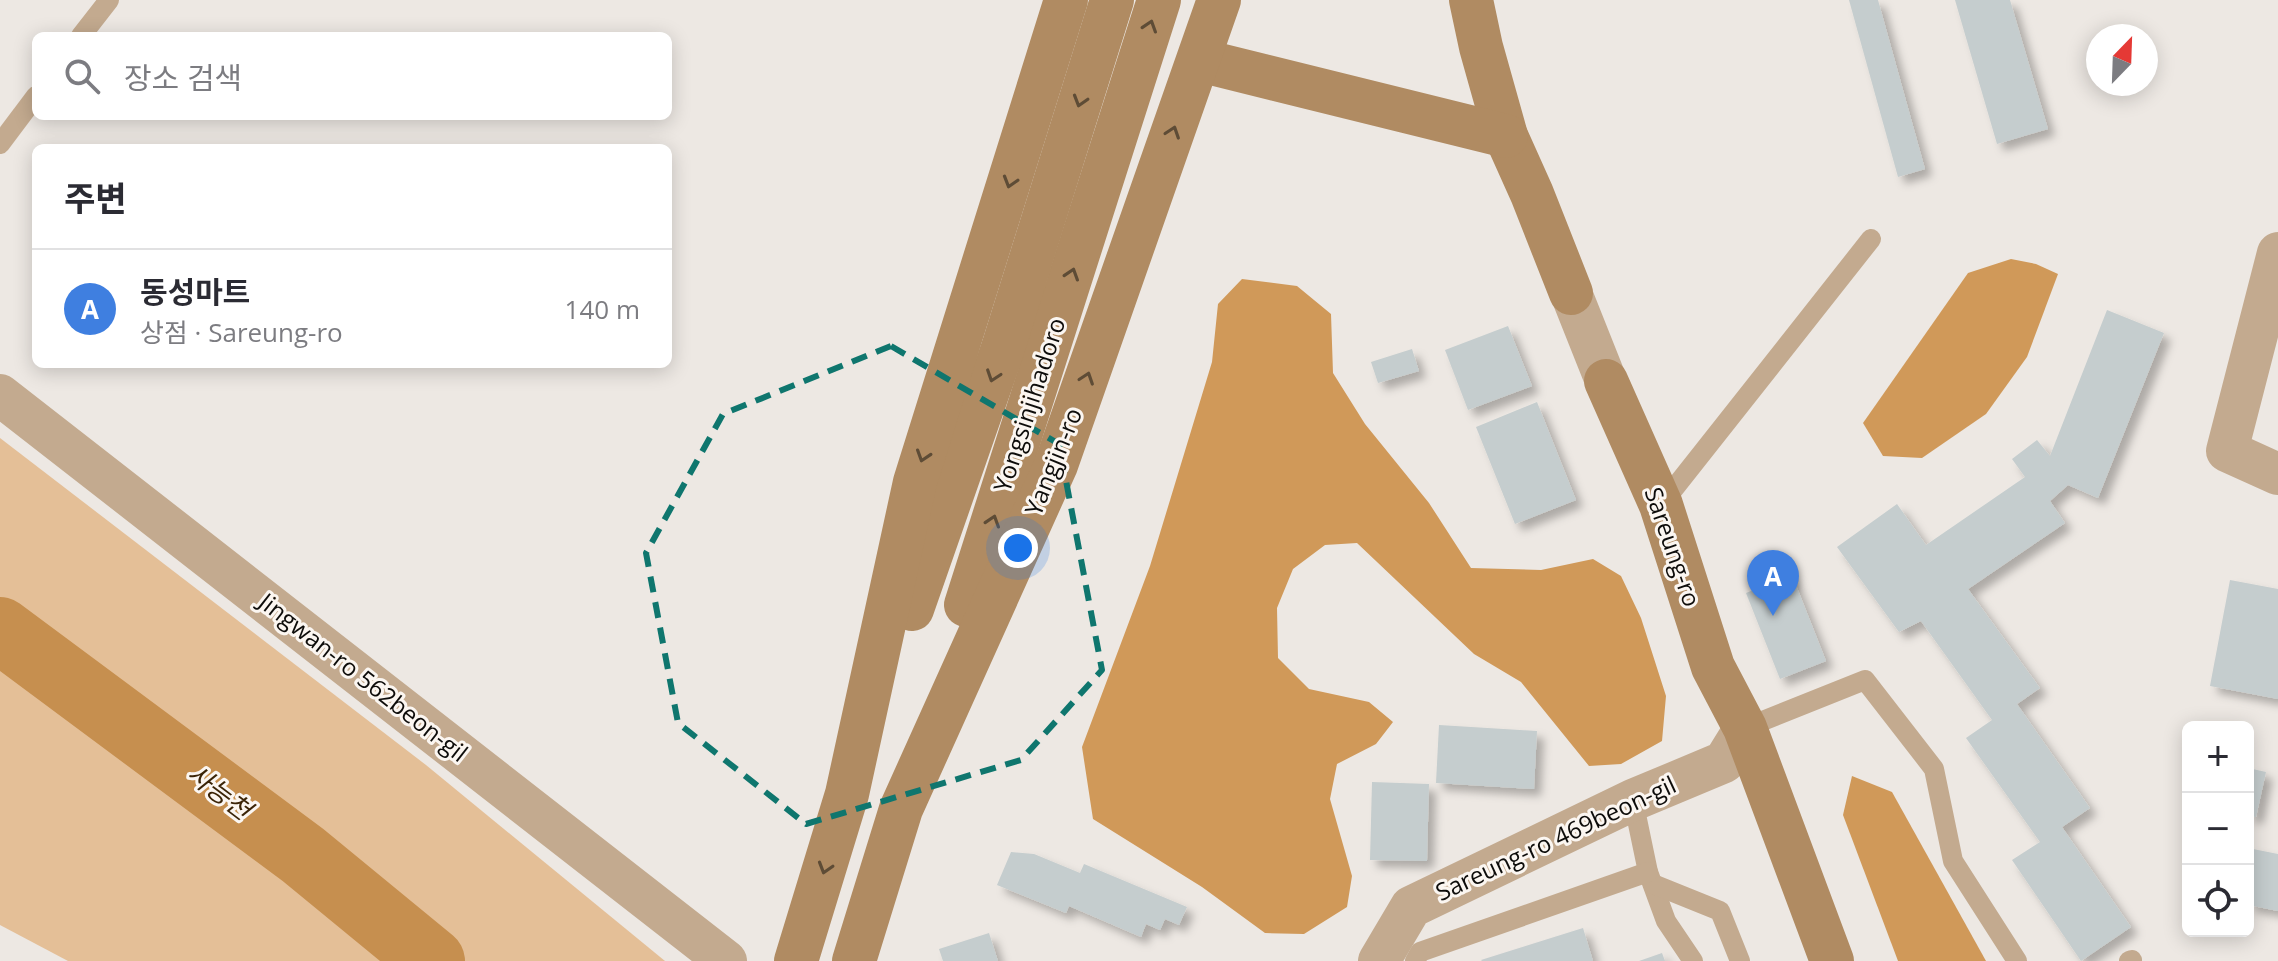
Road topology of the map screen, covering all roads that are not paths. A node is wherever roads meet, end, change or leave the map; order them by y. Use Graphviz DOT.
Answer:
graph roads {
  1 [pos="109,0"];
  2 [pos="1066,0"];
  3 [pos="1112,0"];
  4 [pos="1159,0"];
  5 [pos="1219,0"];
  6 [pos="1471,0"];
  7 [pos="84,32"];
  8 [pos="1199,60"];
  9 [pos="32,101"];
  10 [pos="1506,136"];
  11 [pos="0,144"];
  12 [pos="1871,239"];
  13 [pos="2278,253"];
  14 [pos="1571,293"];
  15 [pos="1606,381"];
  16 [pos="0,395"];
  17 [pos="2278,474"];
  18 [pos="1661,505"];
  19 [pos="1745,728"];
  20 [pos="847,794"];
  21 [pos="1633,800"];
  22 [pos="901,809"];
  23 [pos="1651,878"];
  24 [pos="726,961"];
  25 [pos="796,961"];
  26 [pos="854,961"];
  27 [pos="1379,961"];
  28 [pos="1415,961"];
  29 [pos="1693,961"];
  30 [pos="1740,961"];
  31 [pos="1832,961"];
  32 [pos="2017,961"];
  1 -- 7 [label="lane"];
  2 -- 20 [label="main road, one-way"];
  3 -- 20 [label="main road, Yongsinjihadoro, one-way"];
  22 -- 4 [label="main road, Yongsinjihadoro, one-way"];
  5 -- 8 [label="main road, Yangjin-ro"];
  6 -- 10 [label="main road, Sareung-ro"];
  8 -- 10 [label="main road"];
  22 -- 8 [label="main road, Yangjin-ro, one-way"];
  9 -- 11 [label="lane"];
  10 -- 14 [label="main road, Sareung-ro"];
  12 -- 18 [label="lane"];
  13 -- 17 [label="street"];
  14 -- 15 [label="street, Sareung-ro"];
  15 -- 18 [label="main road, Sareung-ro"];
  16 -- 24 [label="street, Jingwan-ro 562beon-gil"];
  18 -- 19 [label="main road, Sareung-ro"];
  19 -- 21 [label="street, Sareung-ro 469beon-gil"];
  19 -- 31 [label="main road, Sareung-ro"];
  19 -- 32 [label="lane"];
  20 -- 25 [label="main road, one-way"];
  21 -- 23 [label="lane"];
  21 -- 27 [label="street, Sareung-ro 469beon-gil"];
  22 -- 26 [label="main road, Yangjin-ro"];
  23 -- 28 [label="lane"];
  23 -- 29 [label="lane"];
  23 -- 30 [label="lane"];
}
